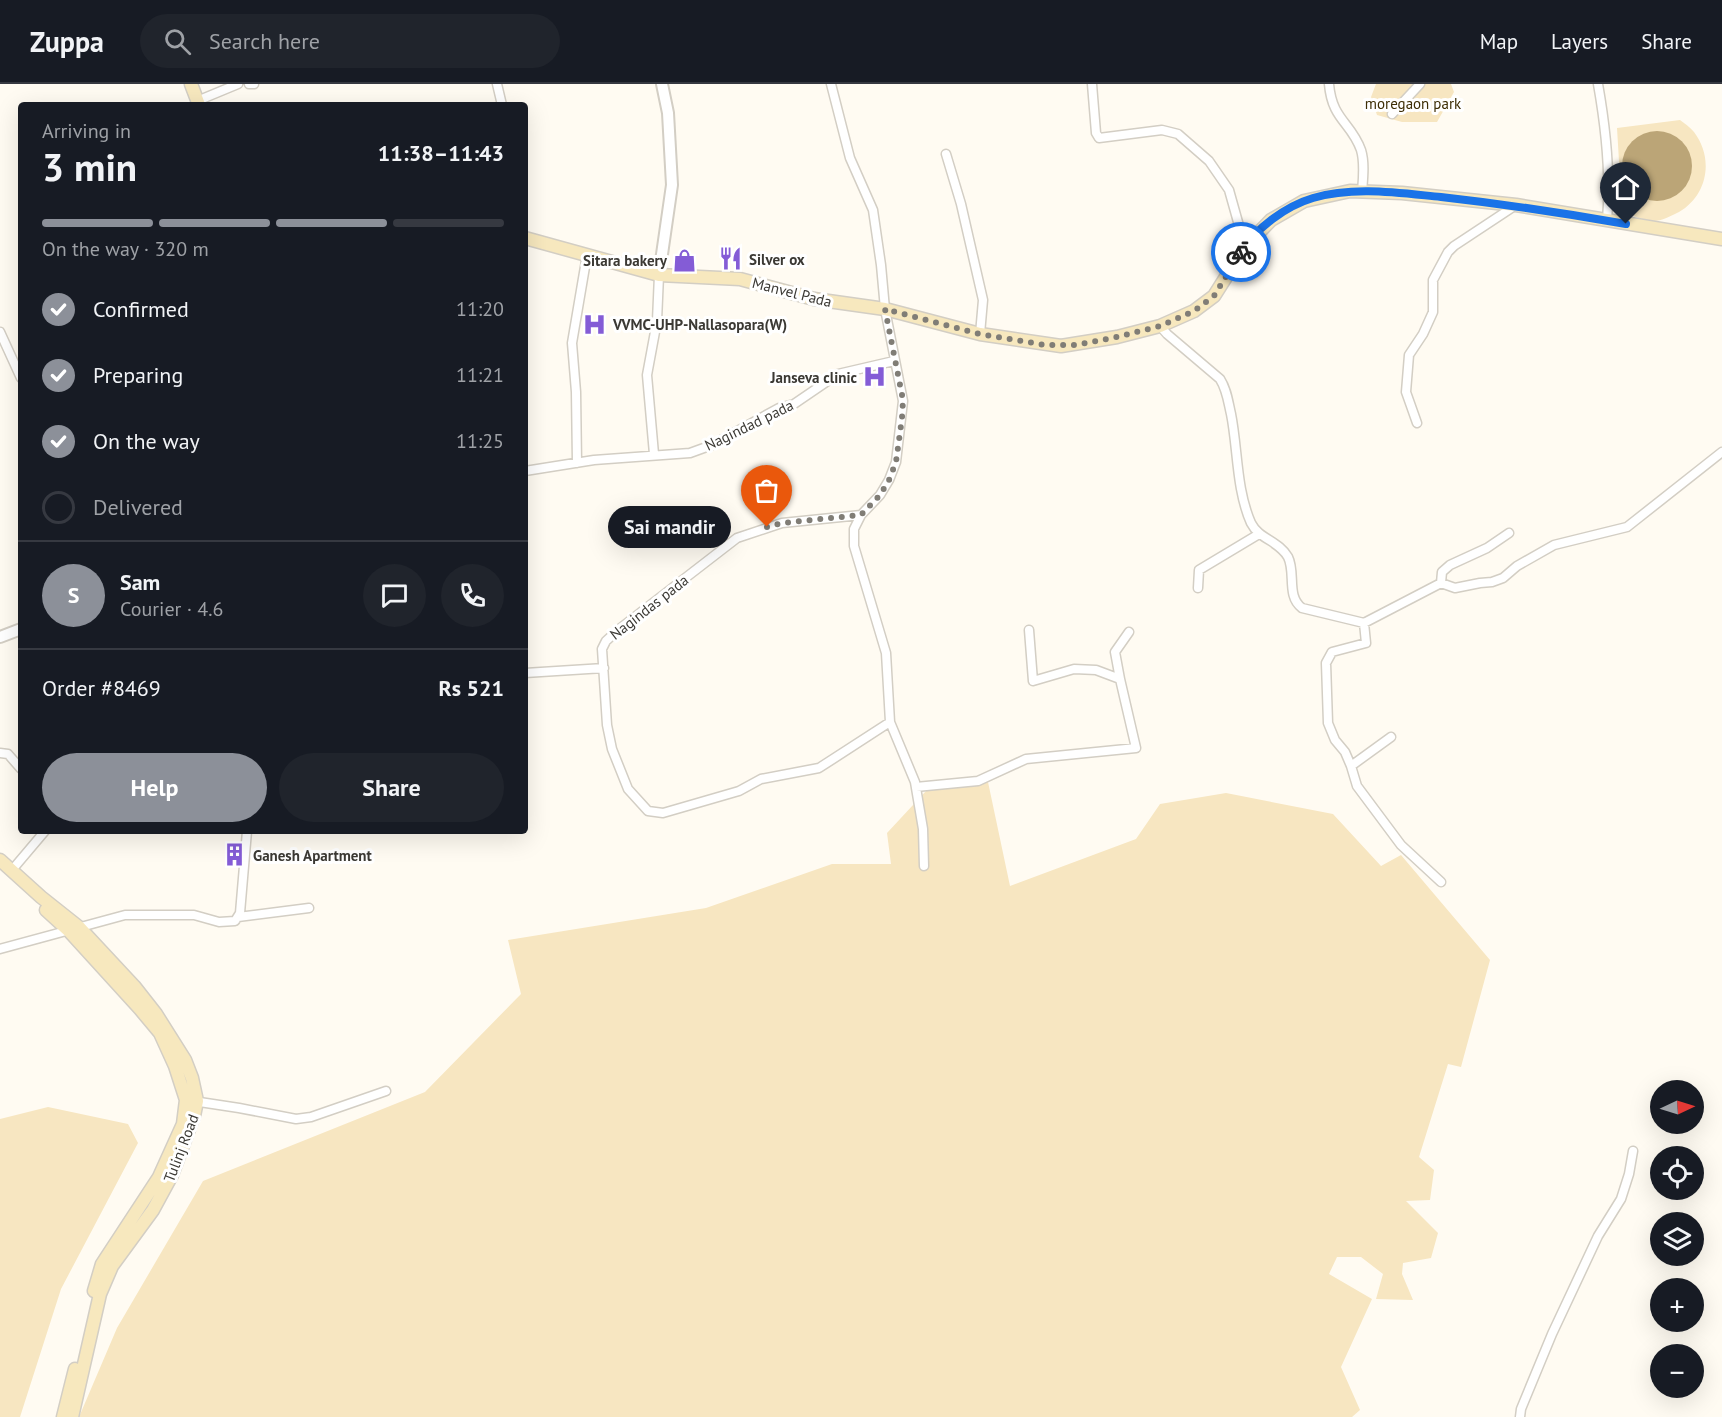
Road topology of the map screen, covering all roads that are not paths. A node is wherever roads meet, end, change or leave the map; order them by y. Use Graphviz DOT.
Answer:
graph roads {
  1 [pos="191,84"];
  2 [pos="238,84"];
  3 [pos="497,84"];
  4 [pos="662,84"];
  5 [pos="831,84"];
  6 [pos="1092,84"];
  7 [pos="1329,84"];
  8 [pos="1419,84"];
  9 [pos="1598,84"];
  10 [pos="198,102"];
  11 [pos="200,102"];
  12 [pos="501,102"];
  13 [pos="1392,114"];
  14 [pos="946,154"];
  15 [pos="1362,192"];
  16 [pos="1516,205"];
  17 [pos="1606,220"];
  18 [pos="528,239"];
  19 [pos="1722,239"];
  20 [pos="1245,247"];
  21 [pos="586,255"];
  22 [pos="659,275"];
  23 [pos="885,309"];
  24 [pos="1160,326"];
  25 [pos="0,332"];
  26 [pos="980,334"];
  27 [pos="894,361"];
  28 [pos="18,371"];
  29 [pos="1417,423"];
  30 [pos="1722,452"];
  31 [pos="654,454"];
  32 [pos="577,463"];
  33 [pos="528,471"];
  34 [pos="861,515"];
  35 [pos="1509,533"];
  36 [pos="1259,534"];
  37 [pos="1441,583"];
  38 [pos="1198,588"];
  39 [pos="1364,623"];
  40 [pos="18,630"];
  41 [pos="1029,630"];
  42 [pos="1129,632"];
  43 [pos="0,637"];
  44 [pos="604,668"];
  45 [pos="528,673"];
  46 [pos="1120,679"];
  47 [pos="890,722"];
  48 [pos="1391,737"];
  49 [pos="0,753"];
  50 [pos="18,766"];
  51 [pos="1351,766"];
  52 [pos="916,787"];
  53 [pos="42,834"];
  54 [pos="247,834"];
  55 [pos="0,860"];
  56 [pos="924,866"];
  57 [pos="6,870"];
  58 [pos="1441,882"];
  59 [pos="309,908"];
  60 [pos="238,917"];
  61 [pos="74,930"];
  62 [pos="0,949"];
  63 [pos="386,1091"];
  64 [pos="191,1101"];
  65 [pos="1633,1151"];
  66 [pos="63,1417"];
  67 [pos="72,1417"];
  68 [pos="1520,1417"];
  1 -- 10 [label="main road"];
  2 -- 11 [label="street"];
  3 -- 12 [label="street"];
  4 -- 22 [label="street"];
  5 -- 23 [label="street"];
  6 -- 20 [label="street"];
  7 -- 15 [label="street"];
  8 -- 13 [label="street"];
  9 -- 17 [label="street"];
  14 -- 26 [label="street"];
  15 -- 16 [label="main road, Manvel Pada"];
  15 -- 20 [label="main road, Manvel Pada"];
  16 -- 17 [label="main road, Manvel Pada"];
  16 -- 29 [label="street"];
  17 -- 19 [label="main road, Manvel Pada"];
  18 -- 21 [label="main road, Manvel Pada"];
  20 -- 24 [label="main road, Manvel Pada"];
  21 -- 22 [label="main road, Manvel Pada"];
  21 -- 32 [label="street"];
  22 -- 23 [label="main road, Manvel Pada"];
  22 -- 31 [label="street"];
  23 -- 26 [label="main road, Manvel Pada"];
  23 -- 27 [label="street"];
  24 -- 26 [label="main road, Manvel Pada"];
  24 -- 36 [label="street"];
  25 -- 28 [label="street"];
  27 -- 31 [label="street, Nagindad pada"];
  27 -- 34 [label="street"];
  30 -- 37 [label="street"];
  31 -- 32 [label="street, Nagindad pada"];
  32 -- 33 [label="street, Nagindad pada"];
  34 -- 44 [label="street, Nagindas pada"];
  34 -- 47 [label="street"];
  35 -- 37 [label="street"];
  36 -- 38 [label="street"];
  36 -- 39 [label="street"];
  37 -- 39 [label="street"];
  39 -- 51 [label="street"];
  40 -- 43 [label="street"];
  41 -- 46 [label="street"];
  42 -- 46 [label="street"];
  44 -- 45 [label="street"];
  44 -- 47 [label="street, Nagindas pada"];
  46 -- 52 [label="street"];
  47 -- 52 [label="street"];
  48 -- 51 [label="street"];
  49 -- 50 [label="street"];
  51 -- 58 [label="street"];
  52 -- 56 [label="street"];
  53 -- 57 [label="street"];
  54 -- 60 [label="street"];
  55 -- 57 [label="main road, Tulinj Road"];
  57 -- 61 [label="main road, Tulinj Road"];
  59 -- 60 [label="street"];
  60 -- 61 [label="street"];
  61 -- 62 [label="street"];
  61 -- 64 [label="main road, Tulinj Road"];
  63 -- 64 [label="street"];
  64 -- 66 [label="main road, Tulinj Road"];
  64 -- 67 [label="main road, Tulinj Road"];
  65 -- 68 [label="street"];
}
